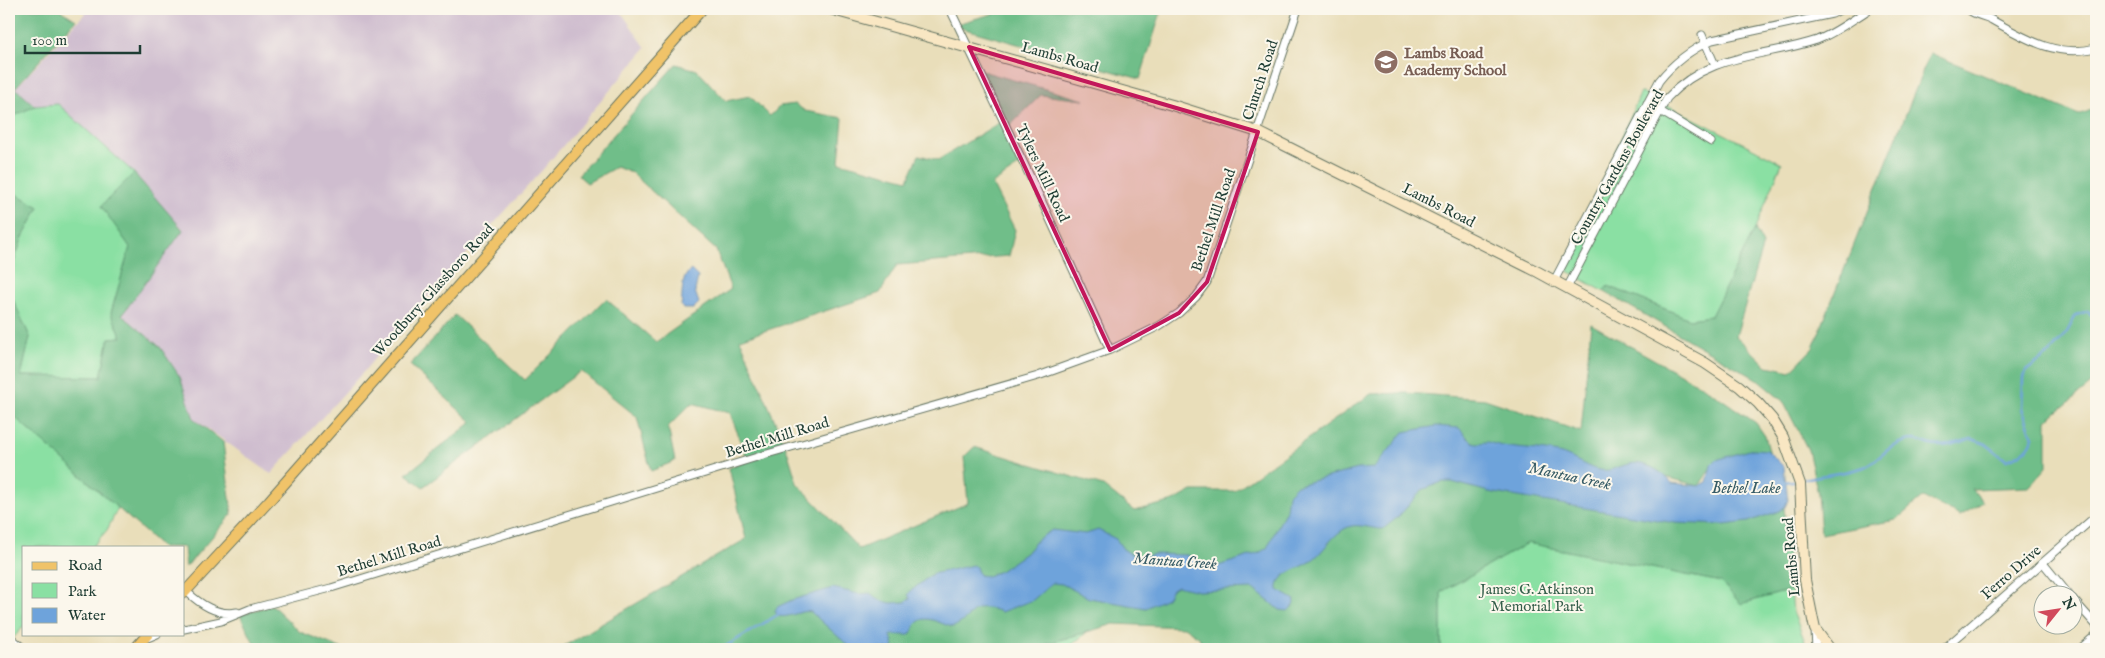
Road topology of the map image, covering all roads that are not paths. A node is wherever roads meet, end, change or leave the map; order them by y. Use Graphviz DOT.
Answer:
graph roads {
  1 [pos="830,9"];
  2 [pos="950,9"];
  3 [pos="1298,9"];
  4 [pos="1842,9"];
  5 [pos="1968,9"];
  6 [pos="1990,9"];
  7 [pos="699,10"];
  8 [pos="1867,10"];
  9 [pos="1991,19"];
  10 [pos="1702,35"];
  11 [pos="1706,43"];
  12 [pos="969,47"];
  13 [pos="2096,48"];
  14 [pos="1715,65"];
  15 [pos="1647,103"];
  16 [pos="1660,111"];
  17 [pos="1258,132"];
  18 [pos="1711,142"];
  19 [pos="1554,281"];
  20 [pos="1567,288"];
  21 [pos="1110,350"];
  22 [pos="2096,516"];
  23 [pos="2043,563"];
  24 [pos="2062,586"];
  25 [pos="185,592"];
  26 [pos="250,609"];
  27 [pos="2082,609"];
  28 [pos="2096,625"];
  29 [pos="185,629"];
  30 [pos="1815,629"];
  31 [pos="2096,635"];
  32 [pos="9,636"];
  33 [pos="145,637"];
  34 [pos="24,649"];
  35 [pos="134,649"];
  36 [pos="1816,649"];
  37 [pos="1830,649"];
  38 [pos="1944,649"];
  39 [pos="2080,649"];
  1 -- 12 [label="main road, Lambs Road"];
  2 -- 12 [label="street, Tylers Mill Road"];
  3 -- 17 [label="street, Church Road"];
  4 -- 11 [label="street, Country Gardens Boulevard"];
  5 -- 9 [label="street"];
  6 -- 9 [label="street"];
  7 -- 25 [label="main road, Woodbury-Glassboro Road"];
  8 -- 14 [label="street, Country Gardens Boulevard"];
  9 -- 13 [label="street"];
  10 -- 11 [label="street"];
  11 -- 14 [label="street"];
  11 -- 15 [label="street, Country Gardens Boulevard"];
  12 -- 17 [label="main road, Lambs Road"];
  12 -- 21 [label="street, Tylers Mill Road"];
  14 -- 16 [label="street, Country Gardens Boulevard"];
  15 -- 16 [label="street"];
  15 -- 19 [label="street, Country Gardens Boulevard"];
  16 -- 18 [label="street"];
  16 -- 20 [label="street, Country Gardens Boulevard"];
  17 -- 19 [label="main road, Lambs Road"];
  17 -- 21 [label="street, Bethel Mill Road"];
  19 -- 20 [label="main road, Lambs Road"];
  20 -- 30 [label="main road, Lambs Road"];
  21 -- 26 [label="street, Bethel Mill Road"];
  22 -- 23 [label="street, Ferro Drive"];
  23 -- 24 [label="street"];
  23 -- 38 [label="street, Ferro Drive"];
  25 -- 26 [label="street"];
  26 -- 29 [label="street, Bethel Mill Road"];
  27 -- 28 [label="street"];
  30 -- 36 [label="street"];
  30 -- 37 [label="main road, Lambs Road"];
  31 -- 39 [label="street"];
  32 -- 34 [label="street"];
  33 -- 35 [label="main road"];
}
